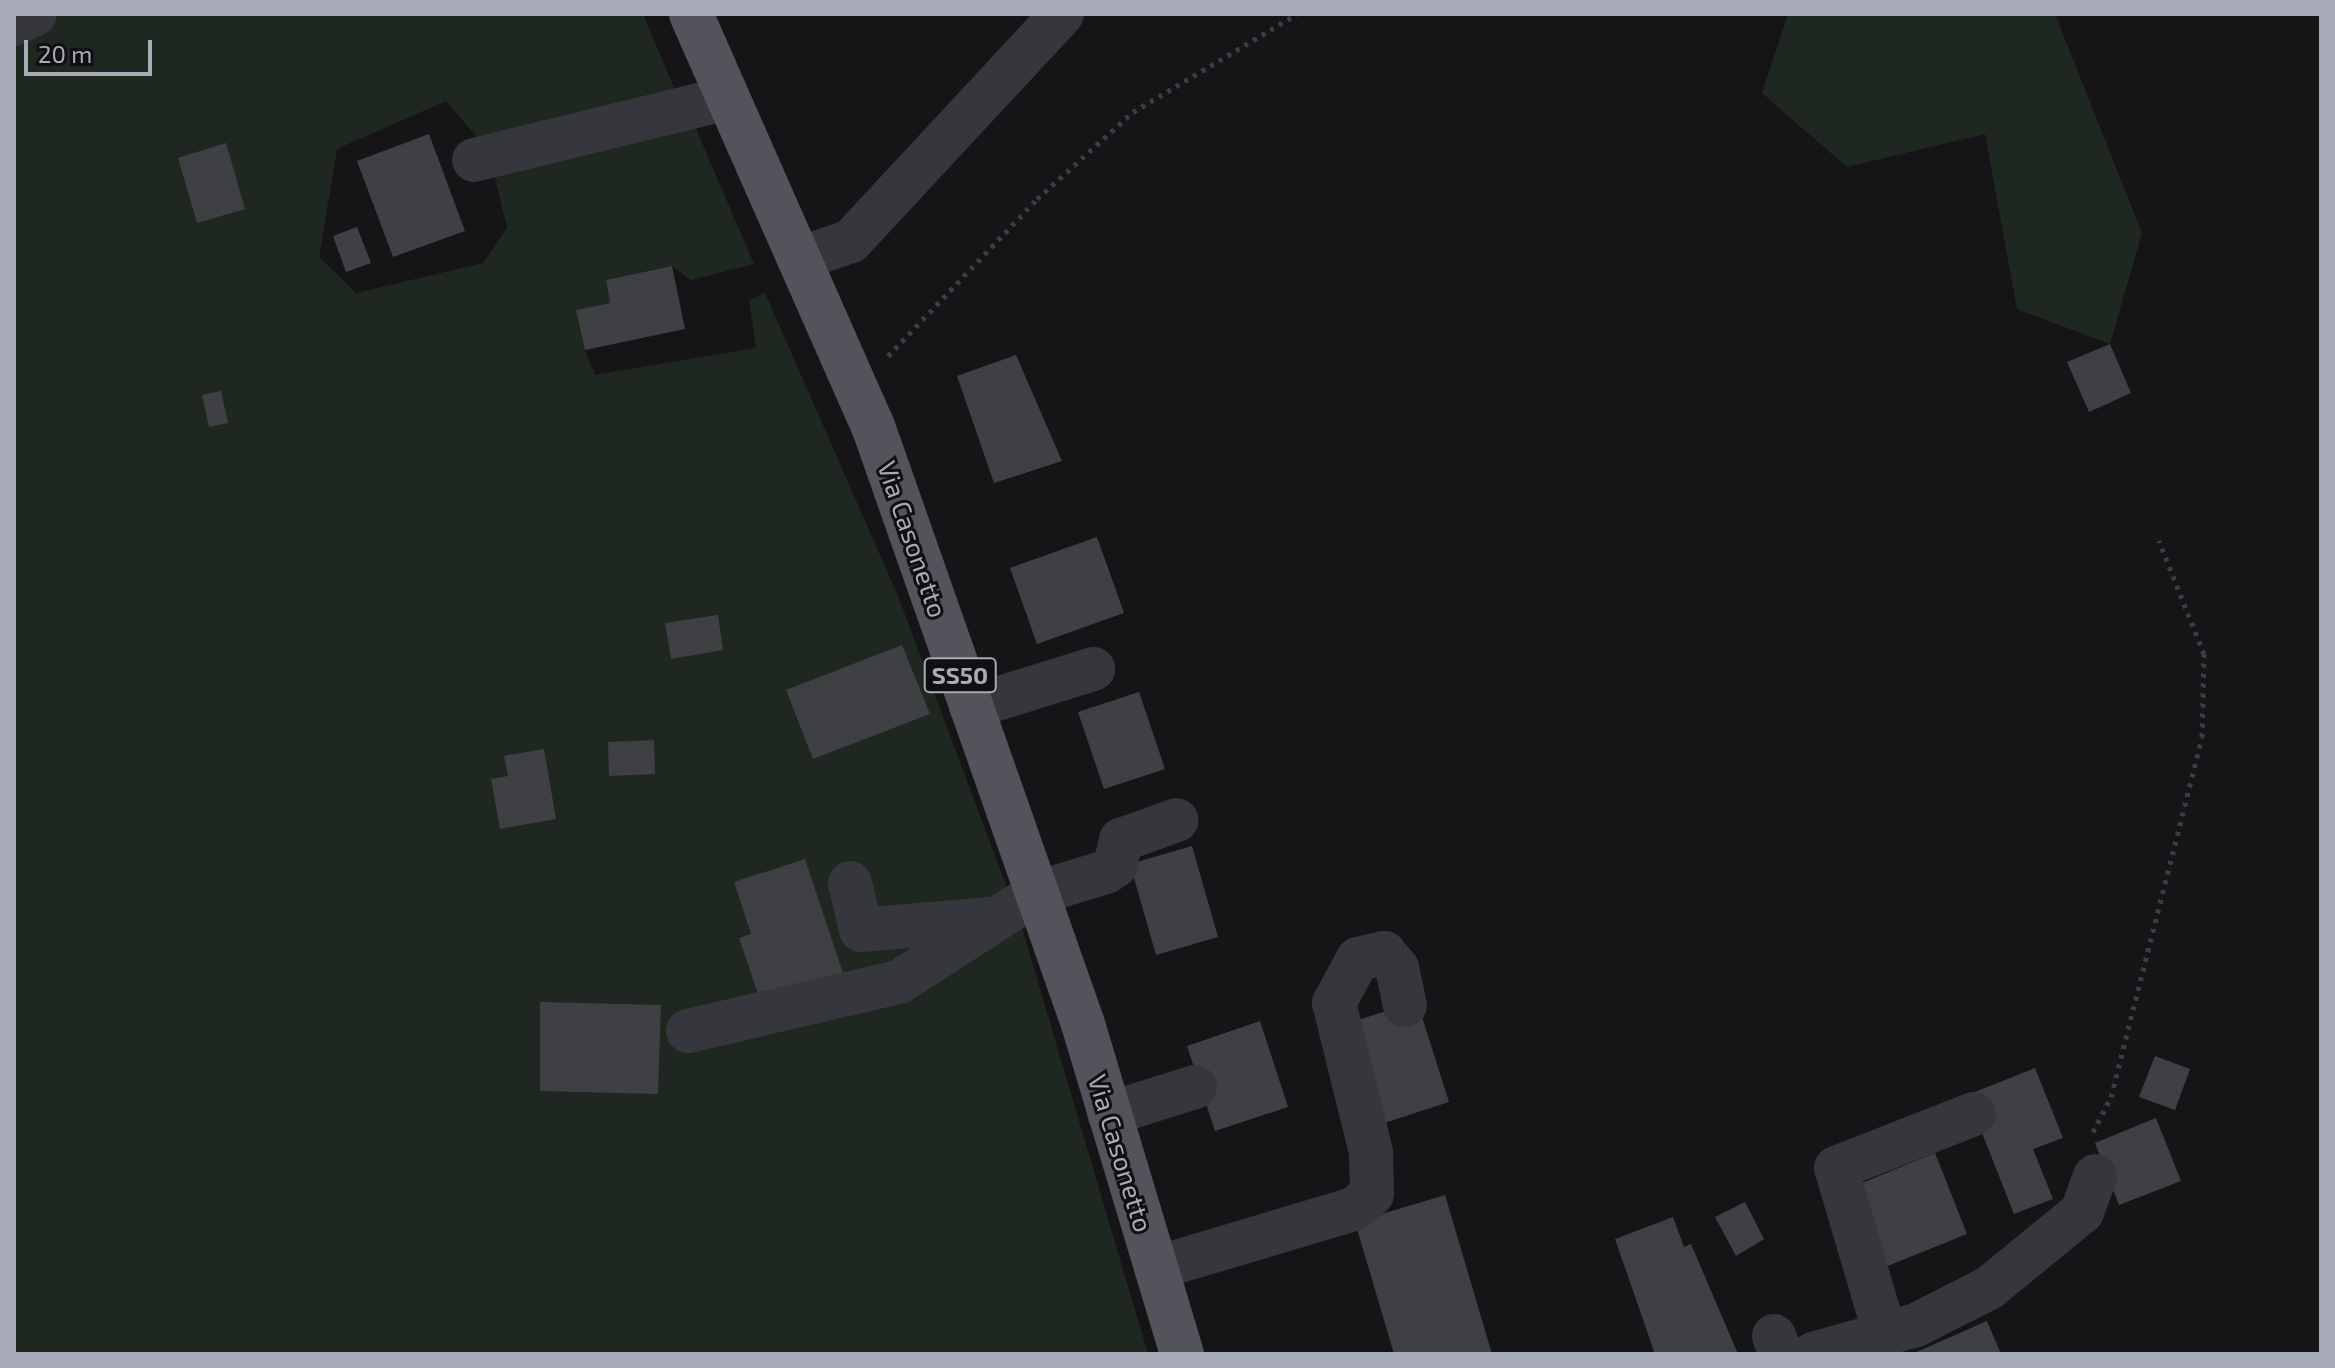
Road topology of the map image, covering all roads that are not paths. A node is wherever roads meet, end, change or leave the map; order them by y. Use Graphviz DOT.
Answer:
graph roads {
  1 [pos="35,14"];
  2 [pos="691,14"];
  3 [pos="1062,14"];
  4 [pos="14,24"];
  5 [pos="728,98"];
  6 [pos="474,160"];
  7 [pos="799,259"];
  8 [pos="1093,669"];
  9 [pos="971,707"];
  10 [pos="1177,820"];
  11 [pos="850,883"];
  12 [pos="1037,893"];
  13 [pos="996,919"];
  14 [pos="1405,1005"];
  15 [pos="688,1031"];
  16 [pos="1195,1087"];
  17 [pos="1109,1114"];
  18 [pos="1974,1114"];
  19 [pos="2095,1176"];
  20 [pos="1156,1268"];
  21 [pos="1885,1334"];
  22 [pos="1182,1354"];
  23 [pos="1813,1354"];
  1 -- 4 [label="lane"];
  2 -- 5 [label="main road, Via Casonetto / SS50"];
  3 -- 7 [label="lane"];
  5 -- 6 [label="lane"];
  5 -- 7 [label="main road, Via Casonetto / SS50"];
  7 -- 9 [label="main road, Via Casonetto / SS50"];
  8 -- 9 [label="lane"];
  9 -- 12 [label="main road, Via Casonetto / SS50"];
  10 -- 12 [label="lane"];
  11 -- 13 [label="lane"];
  12 -- 13 [label="lane"];
  12 -- 17 [label="main road, Via Casonetto / SS50"];
  13 -- 15 [label="lane"];
  14 -- 20 [label="lane"];
  16 -- 17 [label="lane"];
  17 -- 20 [label="main road, Via Casonetto / SS50"];
  18 -- 21 [label="lane"];
  19 -- 21 [label="lane"];
  20 -- 22 [label="main road, Via Casonetto / SS50"];
  21 -- 23 [label="lane"];
}
